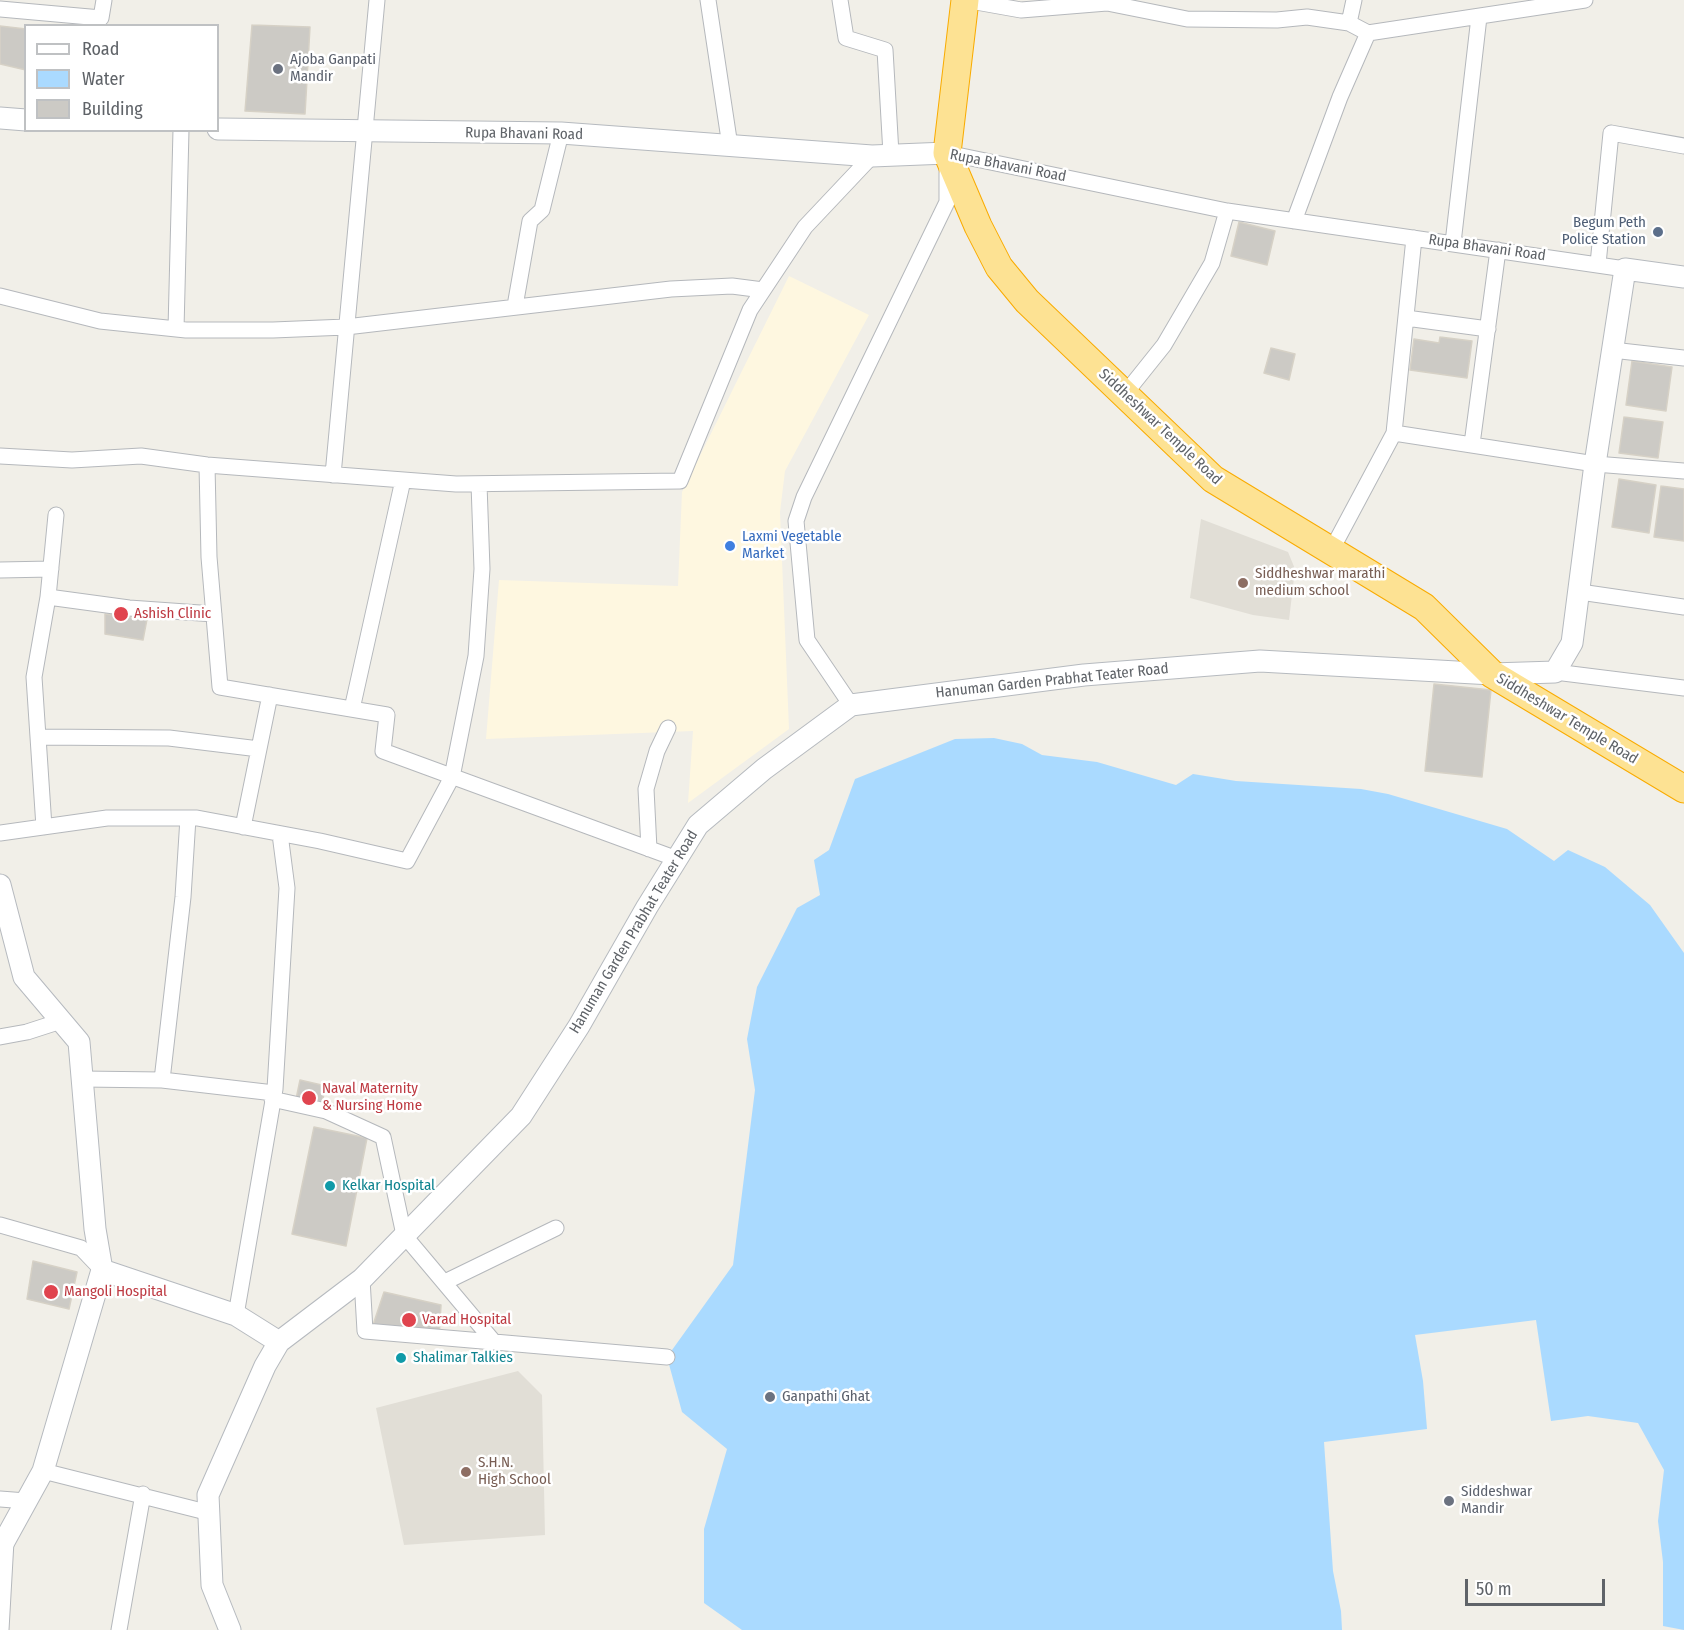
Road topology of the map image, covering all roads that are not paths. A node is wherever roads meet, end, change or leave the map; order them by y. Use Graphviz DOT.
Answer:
graph roads {
  1 [pos="104,0"];
  2 [pos="377,0"];
  3 [pos="708,0"];
  4 [pos="840,0"];
  5 [pos="965,0"];
  6 [pos="1354,0"];
  7 [pos="1585,0"];
  8 [pos="1554,2"];
  9 [pos="0,9"];
  10 [pos="1479,17"];
  11 [pos="1349,22"];
  12 [pos="1368,33"];
  13 [pos="0,118"];
  14 [pos="24,120"];
  15 [pos="219,129"];
  16 [pos="363,131"];
  17 [pos="181,132"];
  18 [pos="561,133"];
  19 [pos="730,146"];
  20 [pos="1684,146"];
  21 [pos="947,153"];
  22 [pos="882,155"];
  23 [pos="1227,211"];
  24 [pos="1294,221"];
  25 [pos="1414,238"];
  26 [pos="1453,243"];
  27 [pos="1498,250"];
  28 [pos="1598,264"];
  29 [pos="1625,269"];
  30 [pos="1684,277"];
  31 [pos="763,290"];
  32 [pos="0,296"];
  33 [pos="515,306"];
  34 [pos="1406,318"];
  35 [pos="346,327"];
  36 [pos="176,329"];
  37 [pos="1488,329"];
  38 [pos="1612,350"];
  39 [pos="1684,358"];
  40 [pos="1125,395"];
  41 [pos="1395,433"];
  42 [pos="1472,444"];
  43 [pos="0,456"];
  44 [pos="1595,464"];
  45 [pos="207,465"];
  46 [pos="1684,471"];
  47 [pos="333,475"];
  48 [pos="403,480"];
  49 [pos="479,484"];
  50 [pos="56,515"];
  51 [pos="1331,551"];
  52 [pos="51,569"];
  53 [pos="0,570"];
  54 [pos="1580,592"];
  55 [pos="48,597"];
  56 [pos="1684,607"];
  57 [pos="214,614"];
  58 [pos="1555,672"];
  59 [pos="1492,674"];
  60 [pos="1684,688"];
  61 [pos="270,695"];
  62 [pos="851,705"];
  63 [pos="352,709"];
  64 [pos="668,728"];
  65 [pos="38,737"];
  66 [pos="259,749"];
  67 [pos="452,777"];
  68 [pos="1684,789"];
  69 [pos="188,818"];
  70 [pos="44,827"];
  71 [pos="243,827"];
  72 [pos="0,833"];
  73 [pos="280,834"];
  74 [pos="649,849"];
  75 [pos="677,859"];
  76 [pos="0,885"];
  77 [pos="61,1021"];
  78 [pos="0,1037"];
  79 [pos="82,1079"];
  80 [pos="162,1080"];
  81 [pos="273,1096"];
  82 [pos="0,1225"];
  83 [pos="556,1228"];
  84 [pos="404,1235"];
  85 [pos="102,1270"];
  86 [pos="362,1279"];
  87 [pos="445,1282"];
  88 [pos="236,1315"];
  89 [pos="279,1342"];
  90 [pos="494,1342"];
  91 [pos="667,1357"];
  92 [pos="43,1471"];
  93 [pos="143,1494"];
  94 [pos="0,1498"];
  95 [pos="26,1501"];
  96 [pos="210,1513"];
  97 [pos="3,1545"];
  98 [pos="1,1630"];
  99 [pos="119,1630"];
  100 [pos="230,1630"];
  1 -- 9 [label="street"];
  2 -- 16 [label="street"];
  3 -- 19 [label="street"];
  4 -- 22 [label="street"];
  5 -- 11 [label="street"];
  5 -- 21 [label="highway"];
  6 -- 11 [label="street"];
  7 -- 8 [label="street"];
  8 -- 10 [label="street"];
  10 -- 12 [label="street"];
  10 -- 26 [label="street"];
  11 -- 12 [label="street"];
  12 -- 24 [label="street"];
  13 -- 14 [label="street"];
  15 -- 16 [label="street, Rupa Bhavani Road"];
  16 -- 18 [label="street, Rupa Bhavani Road"];
  16 -- 35 [label="street"];
  17 -- 36 [label="street"];
  18 -- 19 [label="street, Rupa Bhavani Road"];
  18 -- 33 [label="street"];
  19 -- 22 [label="street, Rupa Bhavani Road"];
  20 -- 28 [label="street"];
  21 -- 22 [label="street, Rupa Bhavani Road"];
  21 -- 23 [label="street, Rupa Bhavani Road"];
  21 -- 40 [label="highway, Siddheshwar Temple Road"];
  21 -- 62 [label="street"];
  22 -- 31 [label="street"];
  23 -- 24 [label="street, Rupa Bhavani Road"];
  23 -- 40 [label="street"];
  24 -- 25 [label="street, Rupa Bhavani Road"];
  25 -- 26 [label="street, Rupa Bhavani Road"];
  25 -- 34 [label="street"];
  26 -- 27 [label="street, Rupa Bhavani Road"];
  27 -- 28 [label="street, Rupa Bhavani Road"];
  27 -- 37 [label="street"];
  28 -- 29 [label="street, Rupa Bhavani Road"];
  29 -- 30 [label="street, Rupa Bhavani Road"];
  29 -- 38 [label="street"];
  31 -- 33 [label="street"];
  31 -- 49 [label="street"];
  32 -- 36 [label="street"];
  33 -- 35 [label="street"];
  34 -- 37 [label="street"];
  34 -- 41 [label="street"];
  35 -- 36 [label="street"];
  35 -- 47 [label="street"];
  37 -- 42 [label="street"];
  38 -- 39 [label="street"];
  38 -- 44 [label="street"];
  40 -- 51 [label="highway, Siddheshwar Temple Road"];
  41 -- 42 [label="street"];
  41 -- 51 [label="street"];
  42 -- 44 [label="street"];
  43 -- 45 [label="street"];
  44 -- 46 [label="street"];
  44 -- 54 [label="street"];
  45 -- 47 [label="street"];
  45 -- 57 [label="street"];
  47 -- 48 [label="street"];
  48 -- 49 [label="street"];
  48 -- 63 [label="street"];
  49 -- 67 [label="street"];
  50 -- 52 [label="street"];
  51 -- 59 [label="highway, Siddheshwar Temple Road"];
  52 -- 53 [label="street"];
  52 -- 55 [label="street"];
  54 -- 56 [label="street"];
  54 -- 58 [label="street"];
  55 -- 57 [label="street"];
  55 -- 65 [label="street"];
  57 -- 61 [label="street"];
  58 -- 59 [label="street, Hanuman Garden Prabhat Teater Road"];
  58 -- 60 [label="street"];
  59 -- 62 [label="street, Hanuman Garden Prabhat Teater Road"];
  59 -- 68 [label="highway, Siddheshwar Temple Road"];
  61 -- 63 [label="street"];
  61 -- 66 [label="street"];
  62 -- 75 [label="street, Hanuman Garden Prabhat Teater Road"];
  63 -- 67 [label="street"];
  64 -- 74 [label="street"];
  65 -- 66 [label="street"];
  65 -- 70 [label="street"];
  66 -- 71 [label="street"];
  67 -- 73 [label="street"];
  67 -- 74 [label="street"];
  69 -- 70 [label="street"];
  69 -- 71 [label="street"];
  69 -- 80 [label="street"];
  70 -- 72 [label="street"];
  71 -- 73 [label="street"];
  73 -- 81 [label="street"];
  74 -- 75 [label="street"];
  75 -- 84 [label="street, Hanuman Garden Prabhat Teater Road"];
  76 -- 77 [label="street"];
  77 -- 78 [label="street"];
  77 -- 79 [label="street"];
  79 -- 80 [label="street"];
  79 -- 85 [label="street"];
  80 -- 81 [label="street"];
  81 -- 84 [label="street"];
  81 -- 88 [label="street"];
  82 -- 85 [label="street"];
  83 -- 87 [label="street"];
  84 -- 86 [label="street, Hanuman Garden Prabhat Teater Road"];
  84 -- 87 [label="street"];
  85 -- 88 [label="street"];
  85 -- 92 [label="street"];
  86 -- 89 [label="street, Hanuman Garden Prabhat Teater Road"];
  86 -- 90 [label="street"];
  87 -- 90 [label="street"];
  88 -- 89 [label="street"];
  89 -- 96 [label="street, Hanuman Garden Prabhat Teater Road"];
  90 -- 91 [label="street"];
  92 -- 93 [label="street"];
  92 -- 95 [label="street"];
  93 -- 96 [label="street"];
  93 -- 99 [label="street"];
  94 -- 95 [label="street"];
  95 -- 97 [label="street"];
  96 -- 100 [label="street, Hanuman Garden Prabhat Teater Road"];
  97 -- 98 [label="street"];
}
